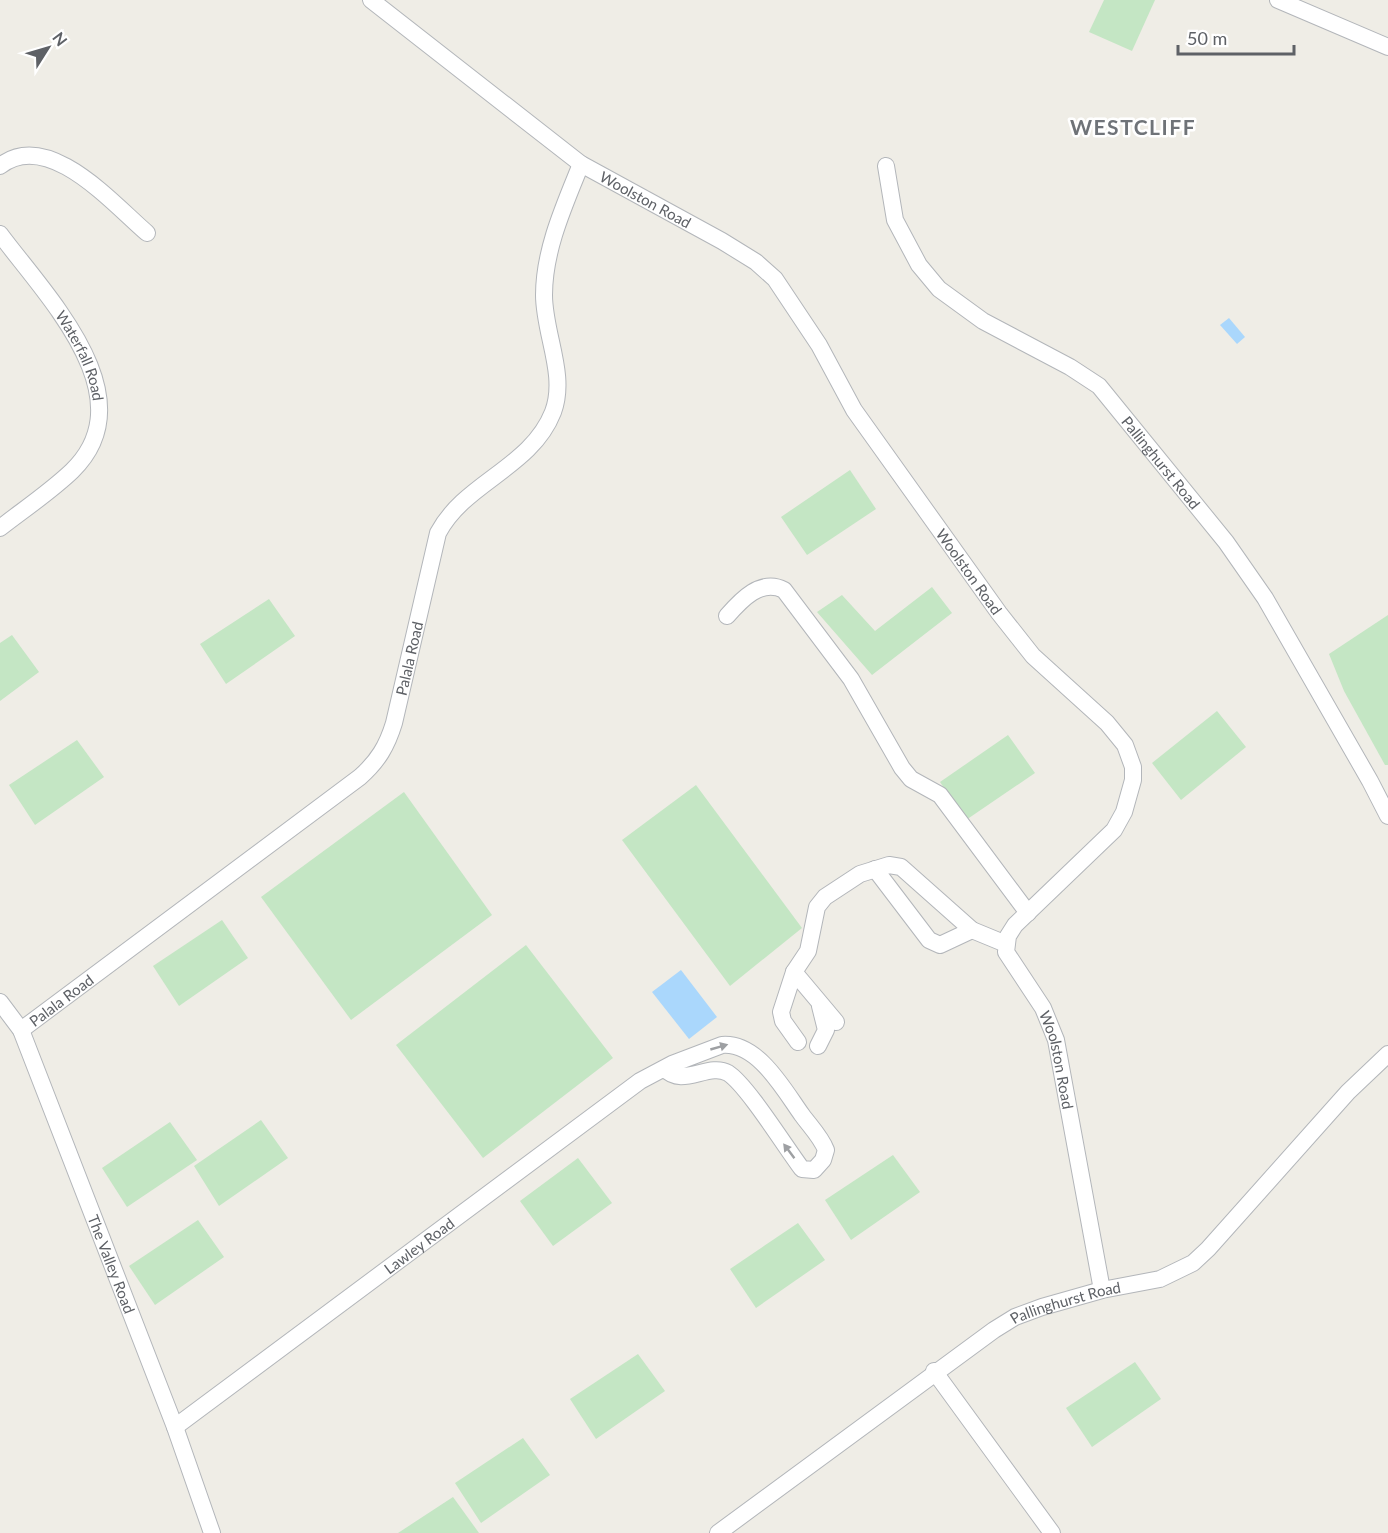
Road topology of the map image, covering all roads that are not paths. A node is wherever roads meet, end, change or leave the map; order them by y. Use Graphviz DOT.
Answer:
graph roads {
  1 [pos="371,0"];
  2 [pos="1278,0"];
  3 [pos="1388,47"];
  4 [pos="580,164"];
  5 [pos="0,166"];
  6 [pos="886,166"];
  7 [pos="0,234"];
  8 [pos="147,234"];
  9 [pos="0,528"];
  10 [pos="726,616"];
  11 [pos="1388,816"];
  12 [pos="875,869"];
  13 [pos="1028,913"];
  14 [pos="972,930"];
  15 [pos="1006,944"];
  16 [pos="794,972"];
  17 [pos="0,1002"];
  18 [pos="822,1003"];
  19 [pos="836,1022"];
  20 [pos="21,1030"];
  21 [pos="798,1042"];
  22 [pos="818,1046"];
  23 [pos="1388,1054"];
  24 [pos="665,1069"];
  25 [pos="1102,1290"];
  26 [pos="934,1371"];
  27 [pos="176,1427"];
  28 [pos="212,1533"];
  29 [pos="718,1533"];
  30 [pos="1052,1533"];
  1 -- 4 [label="street, Woolston Road"];
  2 -- 3 [label="street"];
  4 -- 13 [label="street, Woolston Road"];
  4 -- 20 [label="street, Palala Road"];
  5 -- 8 [label="street"];
  6 -- 11 [label="street, Pallinghurst Road"];
  7 -- 9 [label="street, Waterfall Road"];
  10 -- 13 [label="street"];
  12 -- 14 [label="street"];
  12 -- 14 [label="street"];
  12 -- 16 [label="street"];
  13 -- 15 [label="street, Woolston Road"];
  14 -- 15 [label="street"];
  15 -- 25 [label="street, Woolston Road"];
  16 -- 18 [label="street"];
  16 -- 21 [label="street"];
  17 -- 20 [label="street, The Valley Road"];
  18 -- 19 [label="street"];
  18 -- 22 [label="street"];
  20 -- 27 [label="street, The Valley Road"];
  23 -- 25 [label="street, Pallinghurst Road"];
  24 -- 24 [label="street, Lawley Road, one-way"];
  24 -- 27 [label="street, Lawley Road"];
  25 -- 26 [label="street, Pallinghurst Road"];
  26 -- 29 [label="street, Pallinghurst Road"];
  26 -- 30 [label="street"];
  27 -- 28 [label="street, The Valley Road"];
}
